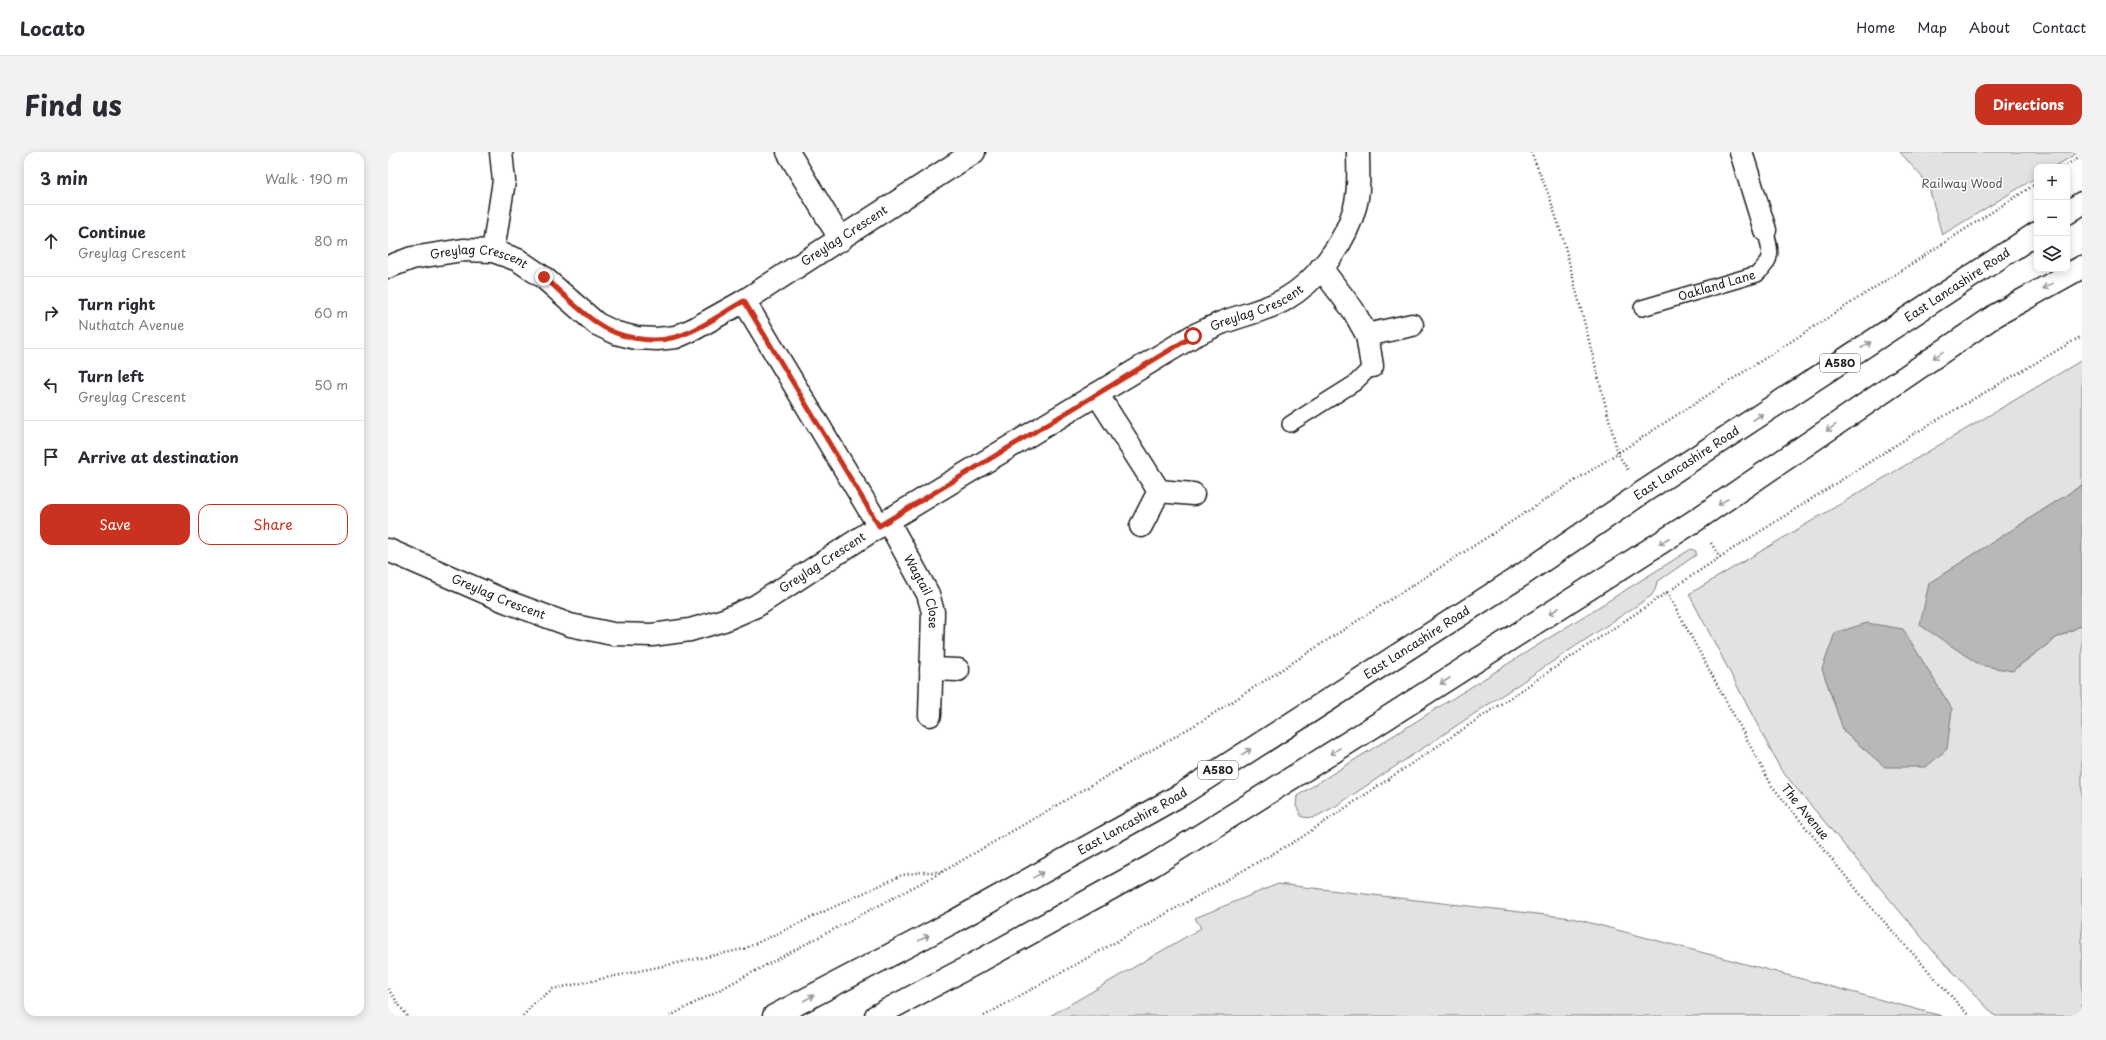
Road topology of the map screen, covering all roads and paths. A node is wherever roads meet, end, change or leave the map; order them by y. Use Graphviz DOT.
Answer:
graph roads {
  1 [pos="501,152"];
  2 [pos="788,152"];
  3 [pos="974,152"];
  4 [pos="1358,152"];
  5 [pos="1531,152"];
  6 [pos="1741,152"];
  7 [pos="2082,155"];
  8 [pos="2068,164"];
  9 [pos="2034,185"];
  10 [pos="2082,203"];
  11 [pos="2070,211"];
  12 [pos="1765,230"];
  13 [pos="2034,234"];
  14 [pos="841,240"];
  15 [pos="493,251"];
  16 [pos="388,267"];
  17 [pos="2082,267"];
  18 [pos="1321,268"];
  19 [pos="744,301"];
  20 [pos="1642,308"];
  21 [pos="1412,325"];
  22 [pos="1367,335"];
  23 [pos="2082,336"];
  24 [pos="1372,366"];
  25 [pos="1097,394"];
  26 [pos="1290,424"];
  27 [pos="1618,454"];
  28 [pos="1159,491"];
  29 [pos="1193,494"];
  30 [pos="884,524"];
  31 [pos="1141,526"];
  32 [pos="388,550"];
  33 [pos="1667,592"];
  34 [pos="931,669"];
  35 [pos="958,670"];
  36 [pos="930,715"];
  37 [pos="942,872"];
  38 [pos="388,989"];
  39 [pos="407,1016"];
  40 [pos="523,1016"];
  41 [pos="670,1016"];
  42 [pos="774,1016"];
  43 [pos="876,1016"];
  44 [pos="984,1016"];
  45 [pos="1969,1016"];
  1 -- 15 [label="main road"];
  2 -- 14 [label="main road"];
  3 -- 14 [label="main road, Greylag Crescent"];
  4 -- 18 [label="main road, Greylag Crescent"];
  5 -- 27 [label="path"];
  6 -- 12 [label="main road, Oakland Lane"];
  7 -- 8 [label="path"];
  9 -- 27 [label="path"];
  10 -- 11 [label="main road"];
  12 -- 20 [label="lane, Oakland Lane"];
  42 -- 13 [label="main road, East Lancashire Road / A580, one-way"];
  14 -- 19 [label="main road, Greylag Crescent"];
  15 -- 16 [label="main road, Greylag Crescent"];
  15 -- 19 [label="main road, Greylag Crescent"];
  17 -- 43 [label="main road, one-way"];
  18 -- 22 [label="main road"];
  18 -- 25 [label="main road, Greylag Crescent"];
  19 -- 30 [label="main road, Wagtail Close"];
  21 -- 22 [label="main road"];
  22 -- 24 [label="main road"];
  23 -- 33 [label="path"];
  24 -- 26 [label="lane"];
  25 -- 28 [label="main road"];
  25 -- 30 [label="main road, Greylag Crescent"];
  27 -- 37 [label="path"];
  28 -- 29 [label="main road"];
  28 -- 31 [label="main road"];
  30 -- 32 [label="main road, Greylag Crescent"];
  30 -- 34 [label="main road, Wagtail Close"];
  33 -- 44 [label="path"];
  33 -- 45 [label="path, The Avenue"];
  34 -- 35 [label="main road"];
  34 -- 36 [label="main road, Wagtail Close"];
  37 -- 40 [label="path"];
  37 -- 41 [label="path"];
  38 -- 39 [label="path"];
}
